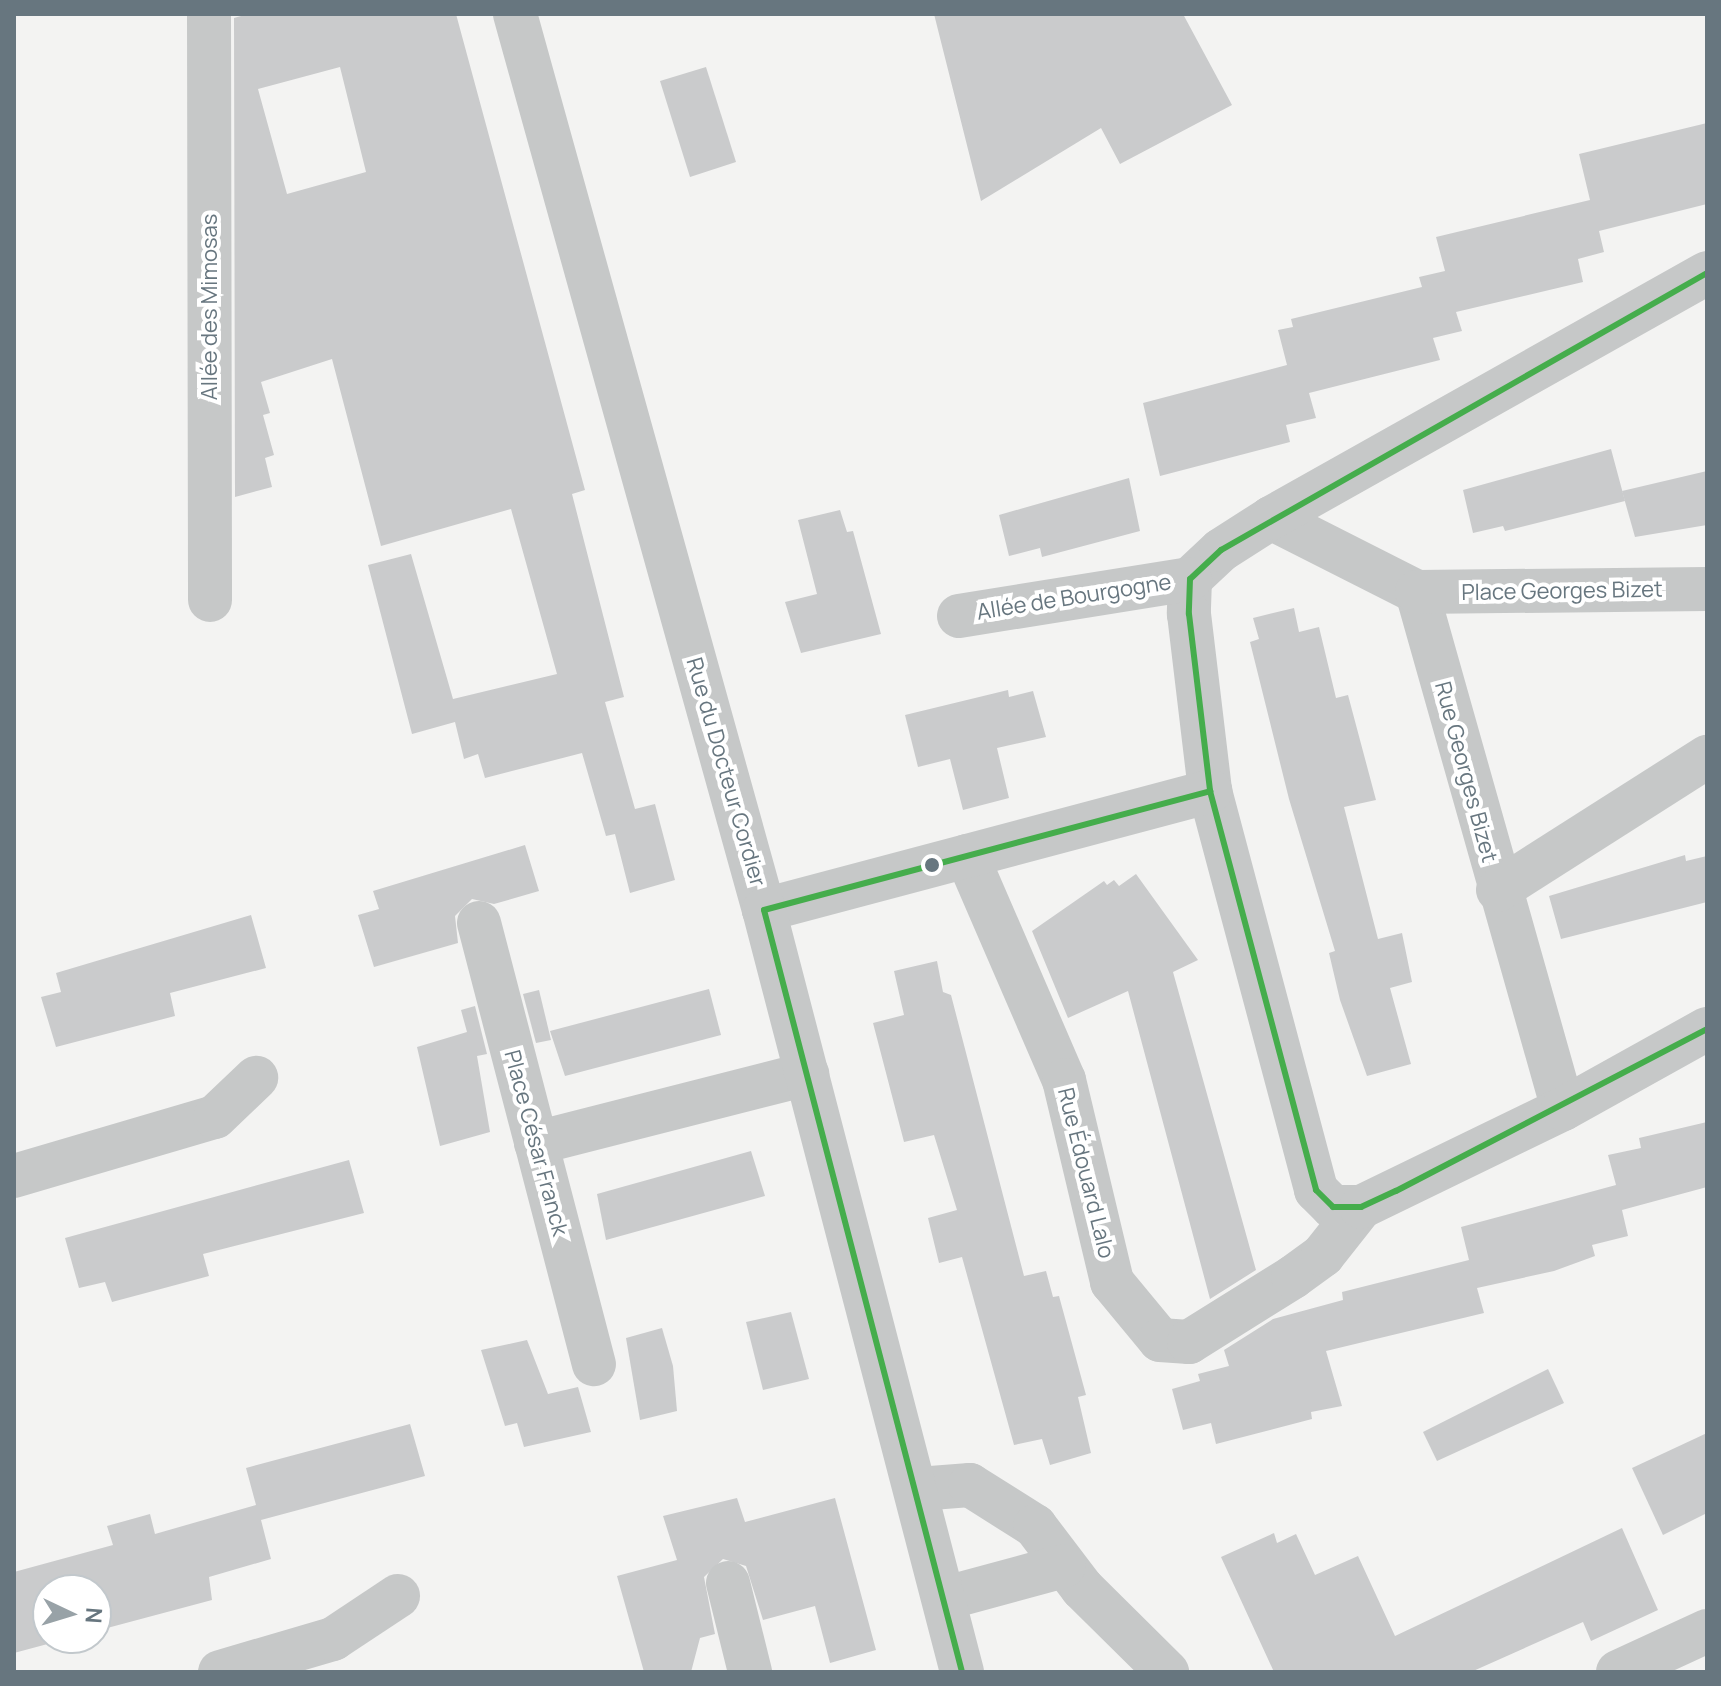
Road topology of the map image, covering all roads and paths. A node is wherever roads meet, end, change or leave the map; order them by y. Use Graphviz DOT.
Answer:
graph roads {
  1 [pos="209,14"];
  2 [pos="515,14"];
  3 [pos="1707,273"];
  4 [pos="1271,518"];
  5 [pos="1190,579"];
  6 [pos="1707,589"];
  7 [pos="1417,592"];
  8 [pos="210,600"];
  9 [pos="959,616"];
  10 [pos="1707,757"];
  11 [pos="1210,791"];
  12 [pos="967,856"];
  13 [pos="1498,890"];
  14 [pos="764,910"];
  15 [pos="479,923"];
  16 [pos="1707,1029"];
  17 [pos="807,1074"];
  18 [pos="256,1078"];
  19 [pos="1563,1109"];
  20 [pos="536,1143"];
  21 [pos="14,1176"];
  22 [pos="1361,1207"];
  23 [pos="594,1364"];
  24 [pos="918,1489"];
  25 [pos="1064,1566"];
  26 [pos="728,1583"];
  27 [pos="398,1596"];
  28 [pos="946,1598"];
  29 [pos="1707,1631"];
  30 [pos="220,1672"];
  31 [pos="750,1672"];
  32 [pos="962,1672"];
  33 [pos="1167,1672"];
  34 [pos="1618,1672"];
  1 -- 8 [label="street, Allée des Mimosas"];
  2 -- 14 [label="street, Rue du Docteur Cordier"];
  3 -- 4 [label="street"];
  4 -- 5 [label="street"];
  4 -- 7 [label="street"];
  5 -- 9 [label="street, Allée de Bourgogne"];
  5 -- 11 [label="street"];
  6 -- 7 [label="street, Place Georges Bizet"];
  7 -- 13 [label="street, Rue Georges Bizet"];
  10 -- 13 [label="street"];
  11 -- 12 [label="street"];
  11 -- 22 [label="street"];
  12 -- 14 [label="street"];
  12 -- 22 [label="street, Rue Édouard Lalo"];
  13 -- 19 [label="street, Rue Georges Bizet"];
  14 -- 17 [label="street, Rue du Docteur Cordier"];
  15 -- 20 [label="street, Place César Franck"];
  16 -- 19 [label="street"];
  17 -- 20 [label="street"];
  17 -- 24 [label="street, Rue du Docteur Cordier"];
  18 -- 21 [label="street"];
  19 -- 22 [label="street"];
  20 -- 23 [label="street, Place César Franck"];
  24 -- 25 [label="street"];
  24 -- 28 [label="street, Rue du Docteur Cordier"];
  25 -- 28 [label="street"];
  25 -- 33 [label="street"];
  26 -- 31 [label="street"];
  27 -- 30 [label="street"];
  28 -- 32 [label="street, Rue du Docteur Cordier"];
  29 -- 34 [label="street"];
}
